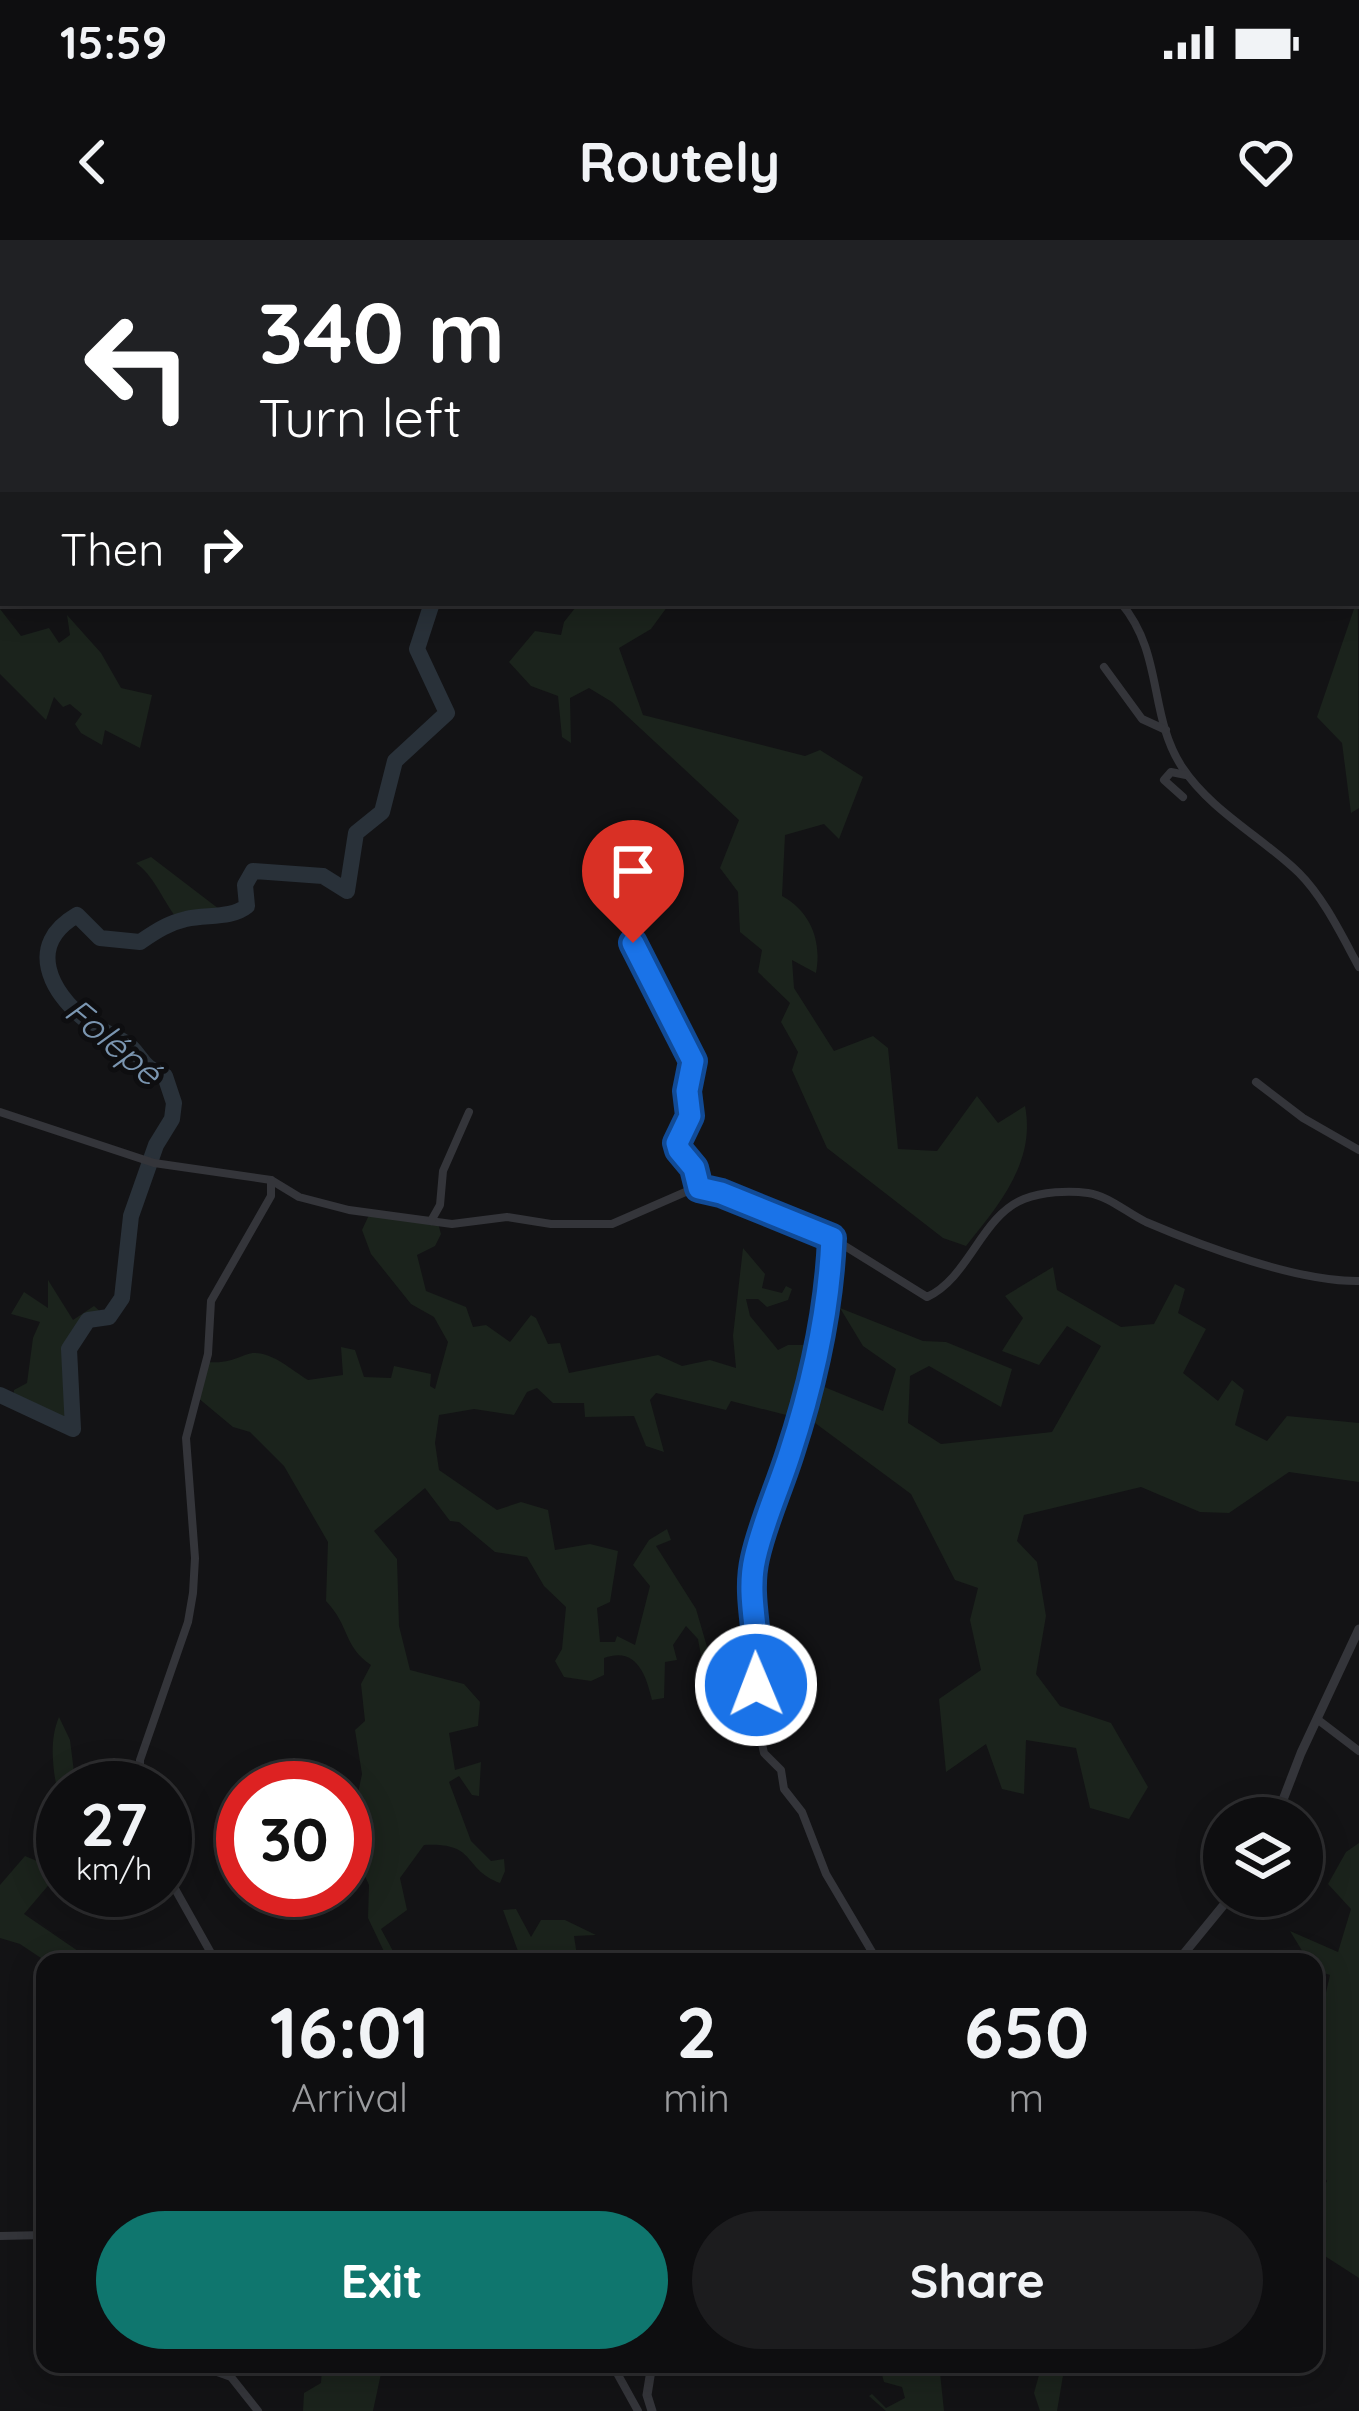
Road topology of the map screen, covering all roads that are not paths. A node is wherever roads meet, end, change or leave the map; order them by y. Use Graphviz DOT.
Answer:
graph roads {
  1 [pos="1123,606"];
  2 [pos="1104,668"];
  3 [pos="1166,730"];
  4 [pos="1188,775"];
  5 [pos="1209,796"];
  6 [pos="1183,797"];
  7 [pos="1204,812"];
  8 [pos="633,943"];
  9 [pos="1359,967"];
  10 [pos="1256,1082"];
  11 [pos="0,1112"];
  12 [pos="469,1112"];
  13 [pos="1359,1150"];
  14 [pos="271,1180"];
  15 [pos="699,1188"];
  16 [pos="431,1221"];
  17 [pos="832,1238"];
  18 [pos="1359,1281"];
  19 [pos="1359,1629"];
  20 [pos="1317,1719"];
  21 [pos="1359,1751"];
  22 [pos="140,1761"];
  23 [pos="1285,1797"];
  24 [pos="191,1917"];
  25 [pos="1214,1917"];
  26 [pos="211,1953"];
  27 [pos="873,1953"];
  28 [pos="1184,1953"];
  29 [pos="36,2235"];
  30 [pos="0,2236"];
  31 [pos="220,2373"];
  32 [pos="617,2373"];
  33 [pos="651,2373"];
  34 [pos="258,2411"];
  35 [pos="638,2411"];
  36 [pos="652,2411"];
  1 -- 3 [label="street"];
  2 -- 3 [label="street"];
  3 -- 4 [label="street"];
  4 -- 5 [label="street"];
  4 -- 6 [label="street"];
  5 -- 7 [label="street"];
  5 -- 9 [label="street"];
  8 -- 15 [label="street"];
  10 -- 13 [label="street"];
  11 -- 14 [label="street"];
  12 -- 16 [label="street"];
  14 -- 16 [label="street"];
  14 -- 22 [label="street"];
  15 -- 16 [label="street"];
  15 -- 17 [label="street"];
  17 -- 18 [label="street"];
  17 -- 27 [label="street"];
  19 -- 20 [label="street"];
  20 -- 21 [label="street"];
  20 -- 23 [label="street"];
  24 -- 26 [label="street"];
  25 -- 28 [label="street"];
  29 -- 30 [label="street"];
  31 -- 34 [label="street"];
  32 -- 35 [label="street"];
  33 -- 36 [label="street"];
}
